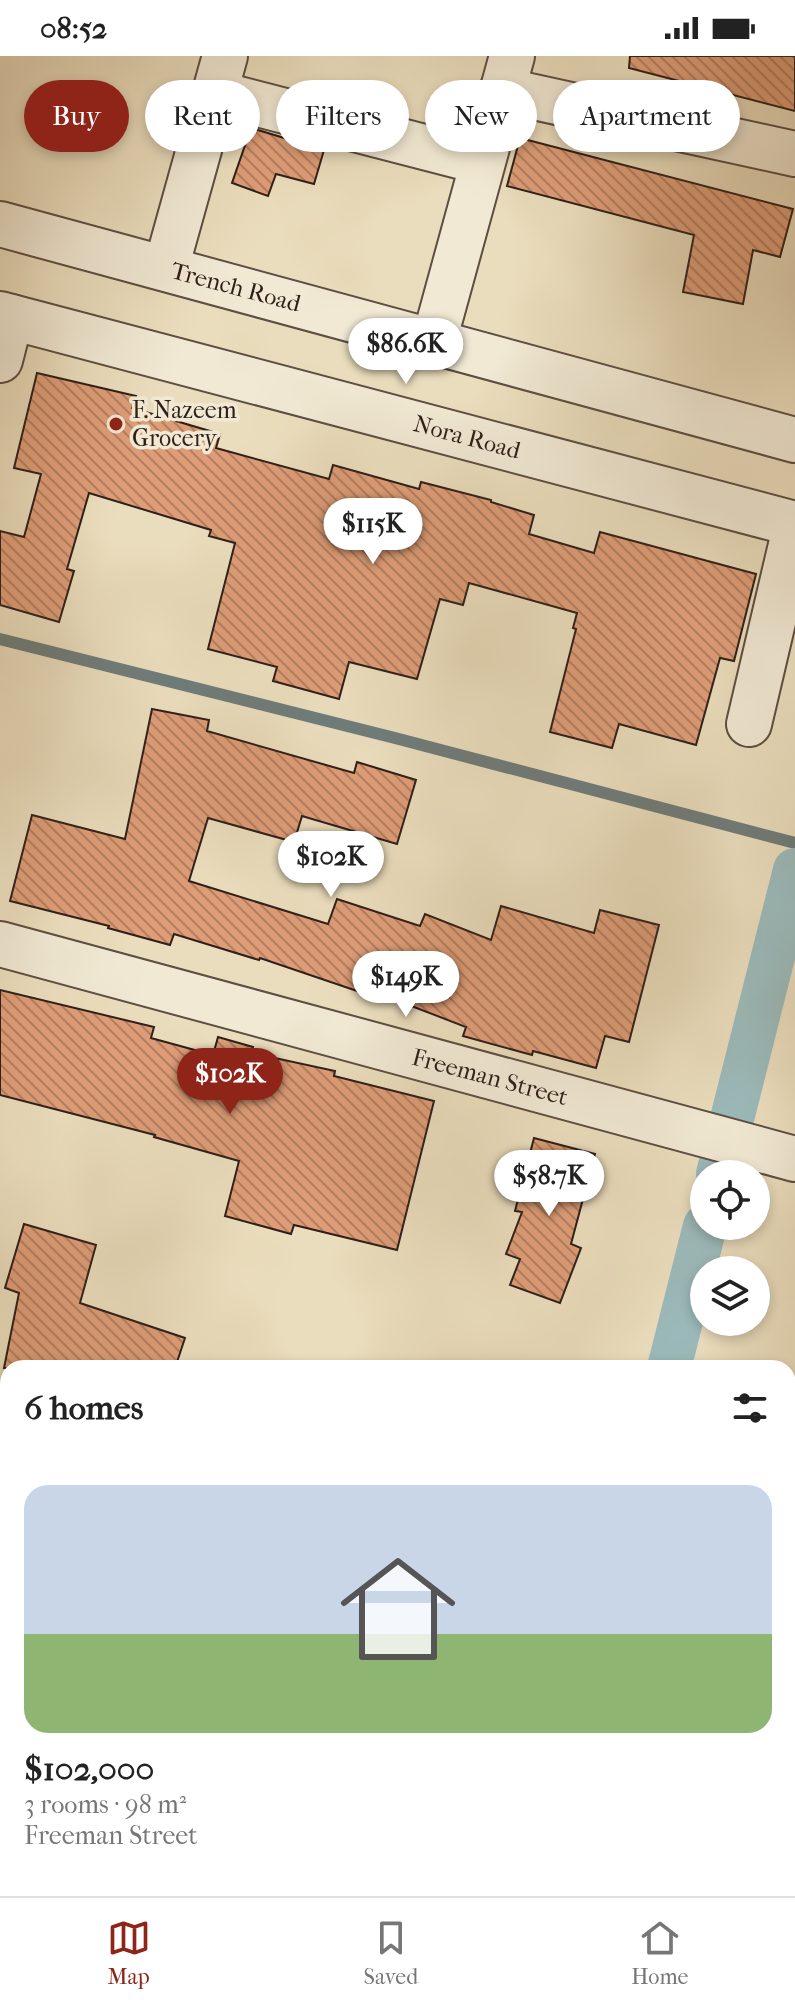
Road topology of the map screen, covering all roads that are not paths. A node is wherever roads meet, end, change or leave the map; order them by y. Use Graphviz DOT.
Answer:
graph roads {
  1 [pos="507,73"];
  2 [pos="220,75"];
  3 [pos="795,154"];
  4 [pos="482,162"];
  5 [pos="0,224"];
  6 [pos="166,268"];
  7 [pos="6,316"];
  8 [pos="434,341"];
  9 [pos="0,360"];
  10 [pos="795,440"];
  11 [pos="795,526"];
  12 [pos="749,724"];
  13 [pos="0,944"];
  14 [pos="795,1159"];
  1 -- 3 [label="street"];
  1 -- 4 [label="street"];
  2 -- 4 [label="street"];
  2 -- 6 [label="street"];
  4 -- 8 [label="street"];
  5 -- 6 [label="street, Trench Road"];
  6 -- 8 [label="street, Trench Road"];
  7 -- 9 [label="street"];
  7 -- 11 [label="street, Nora Road"];
  8 -- 10 [label="street, Trench Road"];
  11 -- 12 [label="street"];
  13 -- 14 [label="street, Freeman Street"];
}
